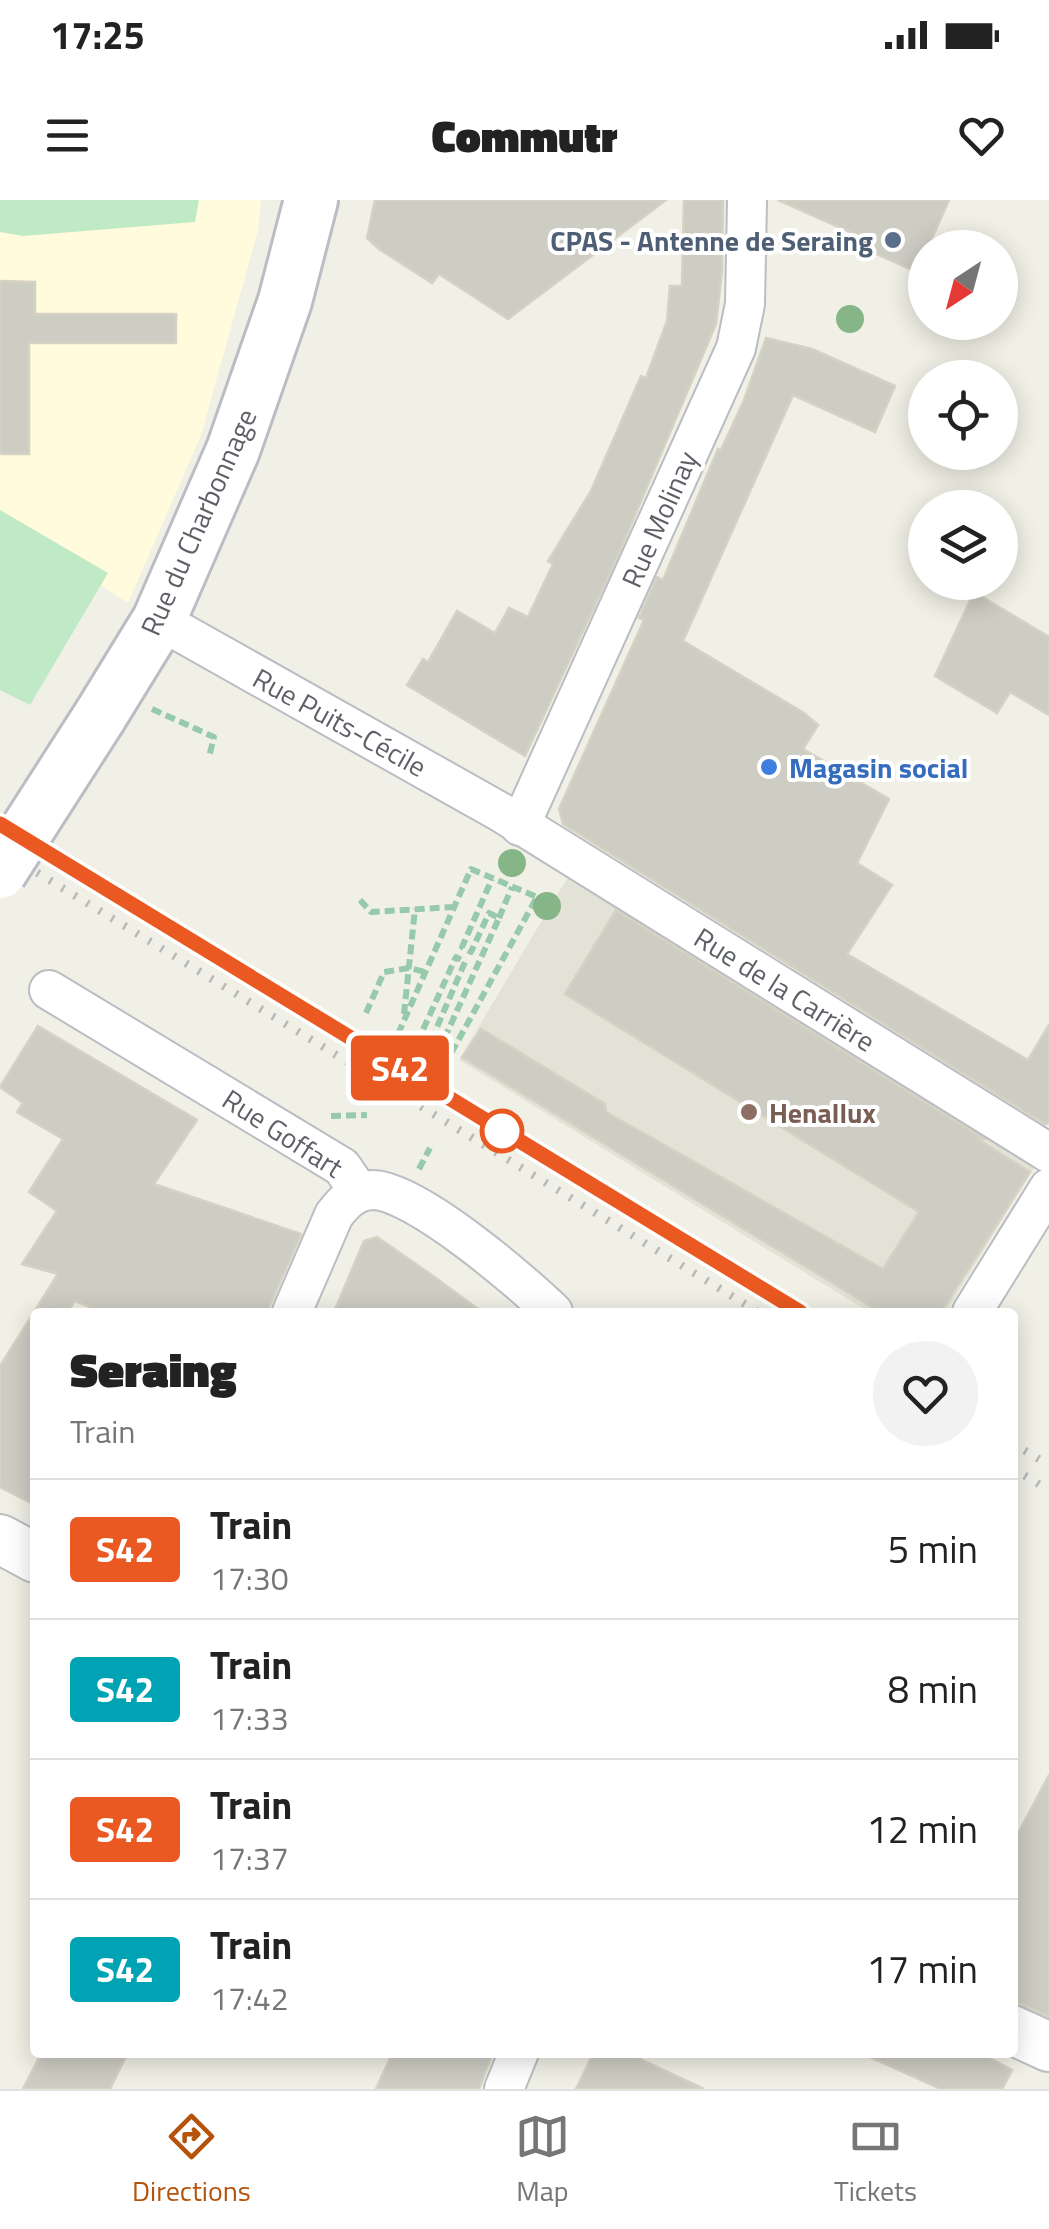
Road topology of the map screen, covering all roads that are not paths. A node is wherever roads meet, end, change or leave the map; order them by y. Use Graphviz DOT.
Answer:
graph roads {
  1 [pos="311,200"];
  2 [pos="747,200"];
  3 [pos="159,620"];
  4 [pos="520,826"];
  5 [pos="0,872"];
  6 [pos="49,990"];
  7 [pos="1049,1152"];
  8 [pos="1049,1188"];
  9 [pos="359,1192"];
  10 [pos="294,1308"];
  11 [pos="549,1308"];
  12 [pos="974,1308"];
  13 [pos="0,1540"];
  14 [pos="30,1555"];
  15 [pos="1018,2033"];
  16 [pos="1049,2047"];
  17 [pos="517,2058"];
  18 [pos="504,2089"];
  1 -- 3 [label="main road, Rue du Charbonnage"];
  2 -- 4 [label="street, Rue Molinay"];
  3 -- 4 [label="street, Rue Puits-Cécile"];
  3 -- 5 [label="main road, Rue du Charbonnage, bridge"];
  4 -- 7 [label="street, Rue de la Carrière"];
  6 -- 9 [label="street, Rue Goffart"];
  8 -- 12 [label="street"];
  9 -- 10 [label="street"];
  9 -- 11 [label="street, Rue Goffart"];
  13 -- 14 [label="street"];
  15 -- 16 [label="street"];
  17 -- 18 [label="street"];
}
